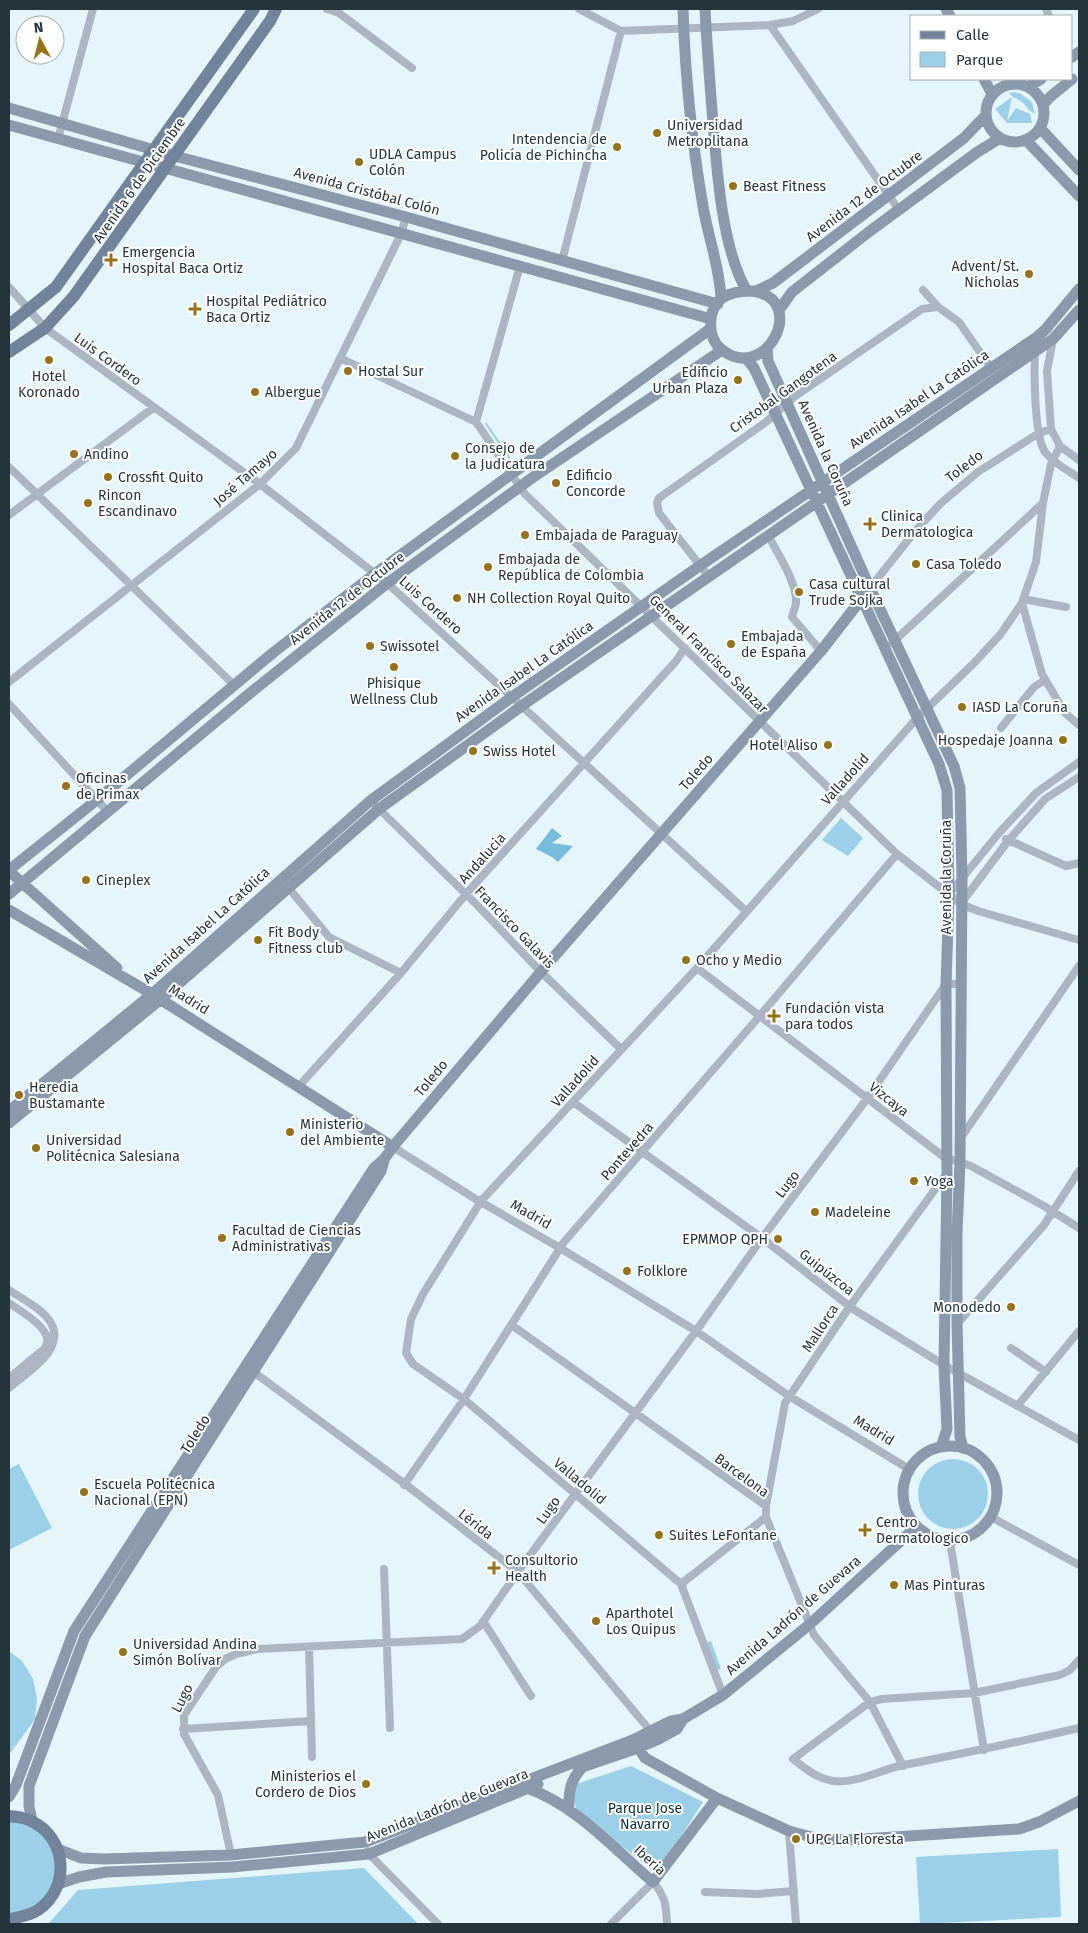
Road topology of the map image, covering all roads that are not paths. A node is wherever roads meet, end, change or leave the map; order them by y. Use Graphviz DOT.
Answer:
graph roads {
  1 [pos="93,9"];
  2 [pos="254,9"];
  3 [pos="276,9"];
  4 [pos="327,9"];
  5 [pos="579,9"];
  6 [pos="683,9"];
  7 [pos="705,9"];
  8 [pos="818,9"];
  9 [pos="770,25"];
  10 [pos="684,28"];
  11 [pos="706,28"];
  12 [pos="621,31"];
  13 [pos="412,68"];
  14 [pos="985,80"];
  15 [pos="1039,80"];
  16 [pos="1071,80"];
  17 [pos="1004,82"];
  18 [pos="1028,87"];
  19 [pos="992,94"];
  20 [pos="1043,106"];
  21 [pos="9,108"];
  22 [pos="713,116"];
  23 [pos="985,116"];
  24 [pos="692,118"];
  25 [pos="63,122"];
  26 [pos="9,125"];
  27 [pos="1040,128"];
  28 [pos="1000,138"];
  29 [pos="58,139"];
  30 [pos="1026,140"];
  31 [pos="154,150"];
  32 [pos="175,156"];
  33 [pos="144,163"];
  34 [pos="165,169"];
  35 [pos="1079,170"];
  36 [pos="1079,196"];
  37 [pos="889,197"];
  38 [pos="899,210"];
  39 [pos="406,217"];
  40 [pos="401,234"];
  41 [pos="562,261"];
  42 [pos="520,266"];
  43 [pos="9,287"];
  44 [pos="1079,289"];
  45 [pos="923,290"];
  46 [pos="752,291"];
  47 [pos="719,302"];
  48 [pos="938,307"];
  49 [pos="30,309"];
  50 [pos="779,310"];
  51 [pos="1079,310"];
  52 [pos="711,324"];
  53 [pos="9,325"];
  54 [pos="45,328"];
  55 [pos="1037,337"];
  56 [pos="1053,339"];
  57 [pos="767,348"];
  58 [pos="722,350"];
  59 [pos="9,352"];
  60 [pos="1034,352"];
  61 [pos="340,358"];
  62 [pos="746,358"];
  63 [pos="991,368"];
  64 [pos="1047,370"];
  65 [pos="1034,371"];
  66 [pos="786,402"];
  67 [pos="153,408"];
  68 [pos="775,414"];
  69 [pos="476,422"];
  70 [pos="1051,429"];
  71 [pos="1039,433"];
  72 [pos="1060,446"];
  73 [pos="1052,459"];
  74 [pos="1079,460"];
  75 [pos="9,467"];
  76 [pos="511,473"];
  77 [pos="1079,478"];
  78 [pos="822,483"];
  79 [pos="260,484"];
  80 [pos="520,487"];
  81 [pos="810,490"];
  82 [pos="38,494"];
  83 [pos="828,494"];
  84 [pos="816,502"];
  85 [pos="1043,503"];
  86 [pos="9,516"];
  87 [pos="768,535"];
  88 [pos="700,565"];
  89 [pos="375,573"];
  90 [pos="709,576"];
  91 [pos="387,583"];
  92 [pos="131,585"];
  93 [pos="870,588"];
  94 [pos="862,600"];
  95 [pos="1023,601"];
  96 [pos="642,606"];
  97 [pos="1066,607"];
  98 [pos="652,616"];
  99 [pos="895,641"];
  100 [pos="883,647"];
  101 [pos="685,648"];
  102 [pos="821,651"];
  103 [pos="1045,680"];
  104 [pos="9,682"];
  105 [pos="234,685"];
  106 [pos="512,697"];
  107 [pos="9,704"];
  108 [pos="522,705"];
  109 [pos="928,707"];
  110 [pos="917,718"];
  111 [pos="760,722"];
  112 [pos="1079,725"];
  113 [pos="1001,728"];
  114 [pos="1079,762"];
  115 [pos="584,763"];
  116 [pos="1079,777"];
  117 [pos="98,799"];
  118 [pos="842,802"];
  119 [pos="374,805"];
  120 [pos="108,812"];
  121 [pos="662,833"];
  122 [pos="999,833"];
  123 [pos="1008,841"];
  124 [pos="897,854"];
  125 [pos="1079,863"];
  126 [pos="9,870"];
  127 [pos="962,879"];
  128 [pos="21,883"];
  129 [pos="284,883"];
  130 [pos="9,894"];
  131 [pos="466,894"];
  132 [pos="949,894"];
  133 [pos="961,904"];
  134 [pos="9,910"];
  135 [pos="746,911"];
  136 [pos="1079,940"];
  137 [pos="1079,966"];
  138 [pos="697,968"];
  139 [pos="541,972"];
  140 [pos="401,973"];
  141 [pos="946,984"];
  142 [pos="961,984"];
  143 [pos="138,986"];
  144 [pos="156,996"];
  145 [pos="760,1016"];
  146 [pos="621,1049"];
  147 [pos="300,1086"];
  148 [pos="867,1098"];
  149 [pos="573,1102"];
  150 [pos="9,1111"];
  151 [pos="9,1123"];
  152 [pos="960,1139"];
  153 [pos="393,1147"];
  154 [pos="644,1152"];
  155 [pos="946,1158"];
  156 [pos="960,1162"];
  157 [pos="1079,1171"];
  158 [pos="947,1173"];
  159 [pos="481,1202"];
  160 [pos="1053,1212"];
  161 [pos="1079,1228"];
  162 [pos="762,1238"];
  163 [pos="560,1248"];
  164 [pos="9,1290"];
  165 [pos="9,1303"];
  166 [pos="850,1306"];
  167 [pos="957,1324"];
  168 [pos="513,1326"];
  169 [pos="696,1331"];
  170 [pos="1079,1331"];
  171 [pos="50,1332"];
  172 [pos="1011,1348"];
  173 [pos="944,1365"];
  174 [pos="249,1369"];
  175 [pos="959,1372"];
  176 [pos="1046,1372"];
  177 [pos="9,1378"];
  178 [pos="9,1388"];
  179 [pos="789,1396"];
  180 [pos="464,1400"];
  181 [pos="1018,1405"];
  182 [pos="635,1414"];
  183 [pos="1079,1440"];
  184 [pos="941,1447"];
  185 [pos="963,1447"];
  186 [pos="909,1470"];
  187 [pos="404,1484"];
  188 [pos="575,1494"];
  189 [pos="766,1506"];
  190 [pos="766,1517"];
  191 [pos="991,1517"];
  192 [pos="916,1526"];
  193 [pos="948,1540"];
  194 [pos="1079,1564"];
  195 [pos="384,1569"];
  196 [pos="518,1572"];
  197 [pos="681,1584"];
  198 [pos="483,1621"];
  199 [pos="810,1624"];
  200 [pos="387,1643"];
  201 [pos="309,1647"];
  202 [pos="1079,1660"];
  203 [pos="974,1694"];
  204 [pos="723,1695"];
  205 [pos="531,1696"];
  206 [pos="870,1702"];
  207 [pos="311,1721"];
  208 [pos="390,1728"];
  209 [pos="1079,1728"];
  210 [pos="183,1729"];
  211 [pos="654,1736"];
  212 [pos="636,1744"];
  213 [pos="984,1750"];
  214 [pos="595,1754"];
  215 [pos="312,1757"];
  216 [pos="582,1766"];
  217 [pos="903,1766"];
  218 [pos="527,1788"];
  219 [pos="9,1796"];
  220 [pos="717,1798"];
  221 [pos="1079,1801"];
  222 [pos="570,1810"];
  223 [pos="9,1816"];
  224 [pos="32,1821"];
  225 [pos="789,1831"];
  226 [pos="365,1842"];
  227 [pos="58,1849"];
  228 [pos="230,1854"];
  229 [pos="369,1854"];
  230 [pos="653,1882"];
  231 [pos="58,1884"];
  232 [pos="705,1892"];
  233 [pos="794,1892"];
  234 [pos="9,1919"];
  235 [pos="438,1924"];
  236 [pos="610,1924"];
  237 [pos="667,1924"];
  238 [pos="796,1924"];
  1 -- 25 [label="street"];
  2 -- 31 [label="main road, Avenida 6 de Diciembre"];
  3 -- 32 [label="main road, Avenida 6 de Diciembre"];
  4 -- 13 [label="street"];
  5 -- 12 [label="street"];
  6 -- 10 [label="main road"];
  7 -- 11 [label="main road"];
  8 -- 9 [label="street"];
  9 -- 11 [label="street"];
  9 -- 37 [label="street"];
  10 -- 11 [label="street"];
  10 -- 12 [label="street"];
  10 -- 24 [label="main road"];
  11 -- 22 [label="main road"];
  12 -- 41 [label="street"];
  14 -- 19 [label="main road"];
  15 -- 18 [label="main road"];
  16 -- 20 [label="main road"];
  17 -- 18 [label="main road"];
  17 -- 19 [label="main road"];
  18 -- 20 [label="main road"];
  19 -- 23 [label="main road"];
  20 -- 27 [label="main road"];
  21 -- 25 [label="main road, Avenida Cristóbal Colón"];
  22 -- 24 [label="main road"];
  22 -- 46 [label="main road"];
  23 -- 28 [label="main road"];
  23 -- 37 [label="main road, Avenida 12 de Octubre"];
  24 -- 47 [label="main road"];
  25 -- 29 [label="street"];
  25 -- 31 [label="main road, Avenida Cristóbal Colón"];
  26 -- 29 [label="main road"];
  27 -- 30 [label="main road"];
  27 -- 35 [label="main road"];
  28 -- 30 [label="main road"];
  28 -- 38 [label="main road"];
  29 -- 33 [label="main road"];
  30 -- 36 [label="main road"];
  31 -- 32 [label="main road, Avenida Cristóbal Colón"];
  31 -- 33 [label="main road, Avenida 6 de Diciembre"];
  32 -- 34 [label="main road, Avenida 6 de Diciembre"];
  32 -- 39 [label="main road, Avenida Cristóbal Colón"];
  33 -- 34 [label="main road"];
  33 -- 49 [label="main road, Avenida 6 de Diciembre"];
  34 -- 40 [label="main road"];
  34 -- 54 [label="main road, Avenida 6 de Diciembre"];
  37 -- 38 [label="street"];
  37 -- 46 [label="main road, Avenida 12 de Octubre"];
  38 -- 50 [label="main road"];
  39 -- 40 [label="street, José Tamayo"];
  39 -- 41 [label="main road, Avenida Cristóbal Colón"];
  40 -- 42 [label="main road"];
  40 -- 61 [label="street, José Tamayo"];
  41 -- 47 [label="main road, Avenida Cristóbal Colón"];
  42 -- 52 [label="main road"];
  42 -- 69 [label="street"];
  43 -- 49 [label="street, Luis Cordero"];
  44 -- 55 [label="main road, Avenida Isabel La Católica"];
  45 -- 48 [label="street"];
  46 -- 47 [label="main road"];
  46 -- 50 [label="main road"];
  47 -- 52 [label="main road"];
  48 -- 63 [label="street"];
  48 -- 66 [label="street, Cristobal Gangotena"];
  49 -- 53 [label="main road, Avenida 6 de Diciembre"];
  49 -- 54 [label="street, Luis Cordero"];
  50 -- 57 [label="main road"];
  51 -- 56 [label="main road"];
  52 -- 58 [label="main road"];
  52 -- 76 [label="main road, Avenida 12 de Octubre"];
  54 -- 59 [label="main road, Avenida 6 de Diciembre"];
  54 -- 67 [label="street, Luis Cordero"];
  55 -- 60 [label="street"];
  55 -- 63 [label="main road, Avenida Isabel La Católica"];
  56 -- 60 [label="main road"];
  56 -- 64 [label="street"];
  57 -- 62 [label="main road"];
  57 -- 66 [label="main road, Avenida la Coruña"];
  58 -- 62 [label="main road"];
  58 -- 80 [label="main road, Avenida 12 de Octubre"];
  60 -- 65 [label="street"];
  60 -- 83 [label="main road, Avenida Isabel La Católica"];
  61 -- 69 [label="street"];
  61 -- 79 [label="street, José Tamayo"];
  62 -- 68 [label="main road, Avenida la Coruña"];
  63 -- 78 [label="main road, Avenida Isabel La Católica"];
  64 -- 65 [label="street"];
  64 -- 70 [label="street"];
  65 -- 71 [label="street"];
  66 -- 68 [label="street, Cristobal Gangotena"];
  66 -- 78 [label="main road, Avenida la Coruña"];
  67 -- 79 [label="street, Luis Cordero"];
  67 -- 82 [label="street"];
  68 -- 81 [label="main road, Avenida la Coruña"];
  68 -- 88 [label="street, Cristobal Gangotena"];
  69 -- 76 [label="street, General Francisco Salazar"];
  70 -- 71 [label="street, Toledo"];
  70 -- 72 [label="street"];
  71 -- 73 [label="street"];
  71 -- 93 [label="street, Toledo"];
  72 -- 73 [label="street, Valladolid"];
  72 -- 74 [label="street"];
  73 -- 77 [label="street"];
  73 -- 85 [label="street, Valladolid"];
  75 -- 82 [label="street"];
  76 -- 80 [label="street, General Francisco Salazar"];
  76 -- 89 [label="main road, Avenida 12 de Octubre"];
  78 -- 81 [label="main road, Avenida Isabel La Católica"];
  78 -- 83 [label="main road, Avenida la Coruña"];
  79 -- 89 [label="street, Luis Cordero"];
  79 -- 92 [label="street, José Tamayo"];
  80 -- 91 [label="main road, Avenida 12 de Octubre"];
  80 -- 96 [label="street, General Francisco Salazar"];
  81 -- 84 [label="main road, Avenida la Coruña"];
  81 -- 88 [label="main road, Avenida Isabel La Católica"];
  82 -- 86 [label="street"];
  82 -- 92 [label="street"];
  83 -- 84 [label="main road, Avenida Isabel La Católica"];
  83 -- 93 [label="main road, Avenida la Coruña"];
  84 -- 87 [label="main road, Avenida Isabel La Católica"];
  84 -- 94 [label="main road, Avenida la Coruña"];
  85 -- 95 [label="street, Valladolid"];
  85 -- 99 [label="street"];
  87 -- 90 [label="main road, Avenida Isabel La Católica"];
  87 -- 102 [label="street"];
  88 -- 90 [label="street, Cristobal Gangotena"];
  88 -- 96 [label="main road, Avenida Isabel La Católica"];
  89 -- 91 [label="street, Luis Cordero"];
  89 -- 105 [label="main road, Avenida 12 de Octubre"];
  90 -- 98 [label="main road, Avenida Isabel La Católica"];
  91 -- 106 [label="street, Luis Cordero"];
  91 -- 120 [label="main road, Avenida 12 de Octubre"];
  92 -- 104 [label="street, José Tamayo"];
  92 -- 105 [label="street"];
  93 -- 94 [label="main road, Toledo"];
  93 -- 99 [label="main road, Avenida la Coruña"];
  94 -- 100 [label="main road, Avenida la Coruña"];
  94 -- 102 [label="main road, Toledo"];
  95 -- 97 [label="street"];
  95 -- 103 [label="street"];
  95 -- 109 [label="street, Valladolid"];
  96 -- 98 [label="street, General Francisco Salazar"];
  96 -- 106 [label="main road, Avenida Isabel La Católica"];
  98 -- 101 [label="street, General Francisco Salazar"];
  98 -- 108 [label="main road, Avenida Isabel La Católica"];
  99 -- 100 [label="street"];
  99 -- 109 [label="main road, Avenida la Coruña"];
  100 -- 110 [label="main road, Avenida la Coruña"];
  101 -- 111 [label="street, General Francisco Salazar"];
  101 -- 115 [label="street, Andalucia"];
  102 -- 111 [label="main road, Toledo"];
  103 -- 112 [label="street"];
  103 -- 113 [label="street"];
  105 -- 117 [label="main road, Avenida 12 de Octubre"];
  106 -- 108 [label="street, Luis Cordero"];
  106 -- 119 [label="main road, Avenida Isabel La Católica"];
  107 -- 117 [label="street"];
  108 -- 115 [label="street, Luis Cordero"];
  108 -- 119 [label="main road, Avenida Isabel La Católica"];
  109 -- 110 [label="street, Valladolid"];
  109 -- 127 [label="main road, Avenida la Coruña"];
  110 -- 118 [label="street, Valladolid"];
  110 -- 132 [label="main road, Avenida la Coruña"];
  111 -- 118 [label="street, General Francisco Salazar"];
  111 -- 121 [label="main road, Toledo"];
  114 -- 122 [label="street"];
  115 -- 121 [label="street, Luis Cordero"];
  115 -- 131 [label="street, Andalucia"];
  116 -- 123 [label="street"];
  117 -- 120 [label="street"];
  117 -- 126 [label="main road, Avenida 12 de Octubre"];
  118 -- 124 [label="street, General Francisco Salazar"];
  118 -- 135 [label="street, Valladolid"];
  119 -- 129 [label="main road, Avenida Isabel La Católica"];
  119 -- 131 [label="street, Francisco Galavis"];
  120 -- 128 [label="main road, Avenida 12 de Octubre"];
  121 -- 135 [label="street, Luis Cordero"];
  121 -- 139 [label="main road, Toledo"];
  122 -- 123 [label="street"];
  122 -- 127 [label="street"];
  123 -- 125 [label="street"];
  123 -- 133 [label="street"];
  124 -- 132 [label="street, General Francisco Salazar"];
  124 -- 145 [label="street, Pontevedra"];
  126 -- 128 [label="main road, Madrid"];
  127 -- 132 [label="street"];
  127 -- 133 [label="main road, Avenida la Coruña"];
  128 -- 130 [label="main road, Avenida 12 de Octubre"];
  128 -- 143 [label="main road, Madrid"];
  129 -- 140 [label="street"];
  129 -- 144 [label="main road, Avenida Isabel La Católica"];
  131 -- 139 [label="street, Francisco Galavis"];
  131 -- 140 [label="street, Andalucia"];
  132 -- 133 [label="street, General Francisco Salazar"];
  132 -- 141 [label="main road, Avenida la Coruña"];
  133 -- 136 [label="street, General Francisco Salazar"];
  133 -- 142 [label="main road, Avenida la Coruña"];
  134 -- 143 [label="main road, Madrid"];
  135 -- 138 [label="street, Valladolid"];
  137 -- 152 [label="street"];
  138 -- 145 [label="street, Vizcaya"];
  138 -- 146 [label="street, Valladolid"];
  139 -- 146 [label="street, Francisco Galavis"];
  139 -- 153 [label="main road, Toledo"];
  140 -- 147 [label="street, Andalucia"];
  141 -- 142 [label="street"];
  141 -- 148 [label="street, Lugo"];
  141 -- 155 [label="main road, Avenida la Coruña"];
  142 -- 152 [label="main road, Avenida la Coruña"];
  143 -- 144 [label="main road, Madrid"];
  144 -- 147 [label="main road, Madrid"];
  144 -- 150 [label="main road, Avenida Isabel La Católica"];
  144 -- 151 [label="main road, Avenida Isabel La Católica"];
  145 -- 148 [label="street, Vizcaya"];
  145 -- 154 [label="street, Pontevedra"];
  146 -- 149 [label="street, Valladolid"];
  147 -- 153 [label="main road, Madrid"];
  148 -- 155 [label="street, Vizcaya"];
  148 -- 162 [label="street, Lugo"];
  149 -- 154 [label="street, Guipúzcoa"];
  149 -- 159 [label="street, Valladolid"];
  152 -- 156 [label="main road, Avenida la Coruña"];
  153 -- 159 [label="street, Madrid"];
  153 -- 174 [label="main road, Toledo"];
  154 -- 162 [label="street, Guipúzcoa"];
  154 -- 163 [label="street, Pontevedra"];
  155 -- 156 [label="street, Vizcaya"];
  155 -- 158 [label="main road, Avenida la Coruña"];
  156 -- 158 [label="street, Mallorca"];
  156 -- 160 [label="street, Vizcaya"];
  156 -- 167 [label="main road, Avenida la Coruña"];
  157 -- 160 [label="street"];
  158 -- 166 [label="street, Mallorca"];
  158 -- 173 [label="main road, Avenida la Coruña"];
  159 -- 163 [label="street, Madrid"];
  159 -- 180 [label="street, Valladolid"];
  160 -- 161 [label="street, Vizcaya"];
  160 -- 167 [label="street"];
  162 -- 166 [label="street, Guipúzcoa"];
  162 -- 169 [label="street, Lugo"];
  163 -- 168 [label="street, Pontevedra"];
  163 -- 169 [label="street, Madrid"];
  164 -- 171 [label="street"];
  165 -- 171 [label="street"];
  166 -- 173 [label="street, Guipúzcoa"];
  166 -- 179 [label="street, Mallorca"];
  167 -- 175 [label="main road, Avenida la Coruña"];
  168 -- 180 [label="street, Pontevedra"];
  168 -- 182 [label="street, Barcelona"];
  169 -- 179 [label="street, Madrid"];
  169 -- 182 [label="street, Lugo"];
  170 -- 176 [label="street"];
  171 -- 177 [label="street"];
  171 -- 178 [label="street"];
  172 -- 176 [label="street"];
  173 -- 175 [label="street, Guipúzcoa"];
  173 -- 184 [label="main road, Avenida la Coruña"];
  174 -- 187 [label="street, Lérida"];
  174 -- 219 [label="main road, Toledo"];
  174 -- 224 [label="main road, Toledo"];
  175 -- 181 [label="street, Guipúzcoa"];
  175 -- 185 [label="main road, Avenida la Coruña"];
  176 -- 181 [label="street"];
  179 -- 186 [label="street, Madrid"];
  179 -- 189 [label="street, Mallorca"];
  180 -- 187 [label="street, Pontevedra"];
  180 -- 188 [label="street, Valladolid"];
  181 -- 183 [label="street, Guipúzcoa"];
  182 -- 188 [label="street, Lugo"];
  182 -- 189 [label="street, Barcelona"];
  184 -- 185 [label="main road"];
  184 -- 186 [label="main road"];
  185 -- 191 [label="main road"];
  186 -- 192 [label="main road"];
  187 -- 196 [label="street, Lérida"];
  188 -- 196 [label="street, Lugo"];
  188 -- 197 [label="street, Valladolid"];
  189 -- 190 [label="street, Barcelona"];
  190 -- 197 [label="street"];
  190 -- 199 [label="street, Barcelona"];
  191 -- 193 [label="main road"];
  191 -- 194 [label="street"];
  192 -- 193 [label="main road"];
  192 -- 199 [label="main road, Avenida Ladrón de Guevara"];
  193 -- 203 [label="street"];
  195 -- 200 [label="street"];
  196 -- 198 [label="street, Lugo"];
  196 -- 211 [label="street, Lérida"];
  197 -- 204 [label="street, Valladolid"];
  198 -- 200 [label="street, Lugo"];
  198 -- 205 [label="street"];
  199 -- 204 [label="main road, Avenida Ladrón de Guevara"];
  199 -- 206 [label="street, Barcelona"];
  200 -- 201 [label="street, Lugo"];
  200 -- 208 [label="street"];
  201 -- 207 [label="street"];
  201 -- 210 [label="street, Lugo"];
  202 -- 203 [label="street"];
  203 -- 206 [label="street"];
  203 -- 213 [label="street"];
  204 -- 211 [label="main road, Avenida Ladrón de Guevara"];
  206 -- 217 [label="street, Barcelona"];
  206 -- 217 [label="street"];
  207 -- 210 [label="street"];
  207 -- 215 [label="street"];
  209 -- 213 [label="street"];
  210 -- 228 [label="street, Lugo"];
  211 -- 212 [label="main road, Avenida Ladrón de Guevara"];
  212 -- 214 [label="main road, Avenida Ladrón de Guevara"];
  212 -- 216 [label="main road, Avenida Ladrón de Guevara"];
  212 -- 220 [label="main road"];
  213 -- 217 [label="street"];
  214 -- 216 [label="main road"];
  214 -- 226 [label="main road, Avenida Ladrón de Guevara"];
  216 -- 218 [label="main road, Avenida Ladrón de Guevara"];
  216 -- 222 [label="main road"];
  218 -- 222 [label="main road, Iberia"];
  218 -- 229 [label="main road, Avenida Ladrón de Guevara"];
  220 -- 225 [label="main road"];
  220 -- 230 [label="main road"];
  221 -- 225 [label="main road"];
  222 -- 230 [label="main road, Iberia"];
  223 -- 224 [label="main road"];
  224 -- 227 [label="main road"];
  225 -- 233 [label="street"];
  226 -- 228 [label="main road, Avenida Ladrón de Guevara"];
  226 -- 229 [label="street"];
  227 -- 228 [label="main road, Avenida Ladrón de Guevara"];
  227 -- 231 [label="main road"];
  229 -- 231 [label="main road, Avenida Ladrón de Guevara"];
  229 -- 235 [label="street"];
  230 -- 236 [label="street"];
  230 -- 237 [label="street, Iberia"];
  231 -- 234 [label="main road"];
  232 -- 233 [label="street"];
  233 -- 238 [label="street"];
}
